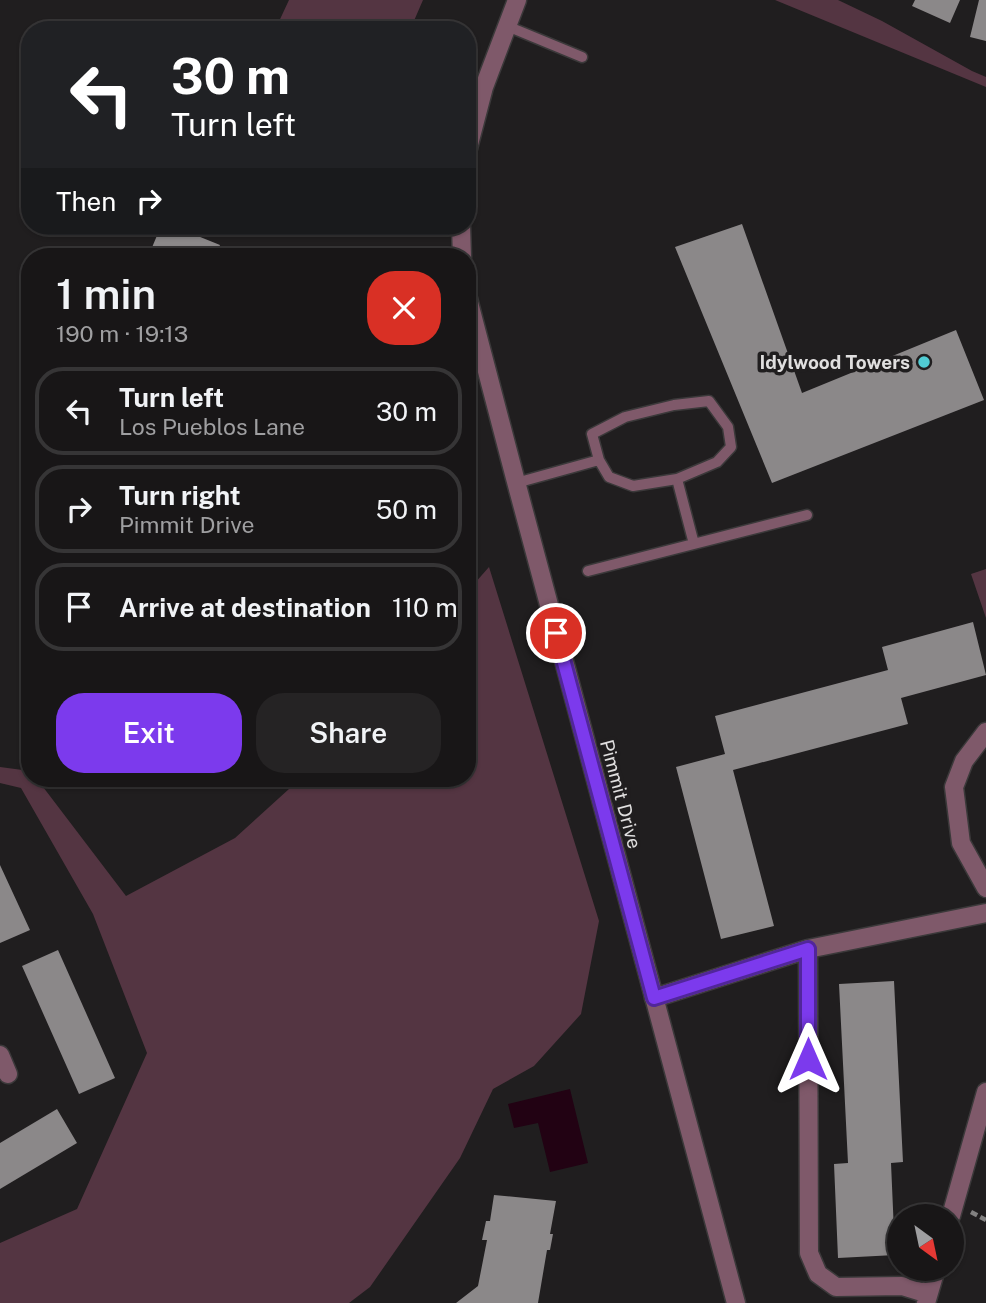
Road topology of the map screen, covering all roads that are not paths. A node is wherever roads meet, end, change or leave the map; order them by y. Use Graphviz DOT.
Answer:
graph roads {
  1 [pos="517,0"];
  2 [pos="507,26"];
  3 [pos="582,57"];
  4 [pos="476,118"];
  5 [pos="476,330"];
  6 [pos="599,460"];
  7 [pos="677,479"];
  8 [pos="516,483"];
  9 [pos="807,515"];
  10 [pos="694,544"];
  11 [pos="588,572"];
  12 [pos="986,732"];
  13 [pos="986,888"];
  14 [pos="986,913"];
  15 [pos="808,949"];
  16 [pos="654,998"];
  17 [pos="0,1055"];
  18 [pos="8,1074"];
  19 [pos="986,1092"];
  20 [pos="954,1204"];
  21 [pos="932,1281"];
  22 [pos="927,1299"];
  23 [pos="736,1303"];
  1 -- 2 [label="street"];
  2 -- 3 [label="lane"];
  2 -- 4 [label="street"];
  5 -- 8 [label="street, Pimmit Drive"];
  6 -- 7 [label="lane"];
  6 -- 7 [label="lane"];
  6 -- 8 [label="lane"];
  7 -- 10 [label="lane"];
  8 -- 16 [label="street, Pimmit Drive"];
  9 -- 10 [label="lane"];
  10 -- 11 [label="lane"];
  12 -- 13 [label="street"];
  14 -- 15 [label="street"];
  15 -- 16 [label="street"];
  15 -- 22 [label="street"];
  16 -- 23 [label="street, Pimmit Drive"];
  17 -- 18 [label="street"];
  19 -- 20 [label="street"];
  21 -- 22 [label="street"];
}
